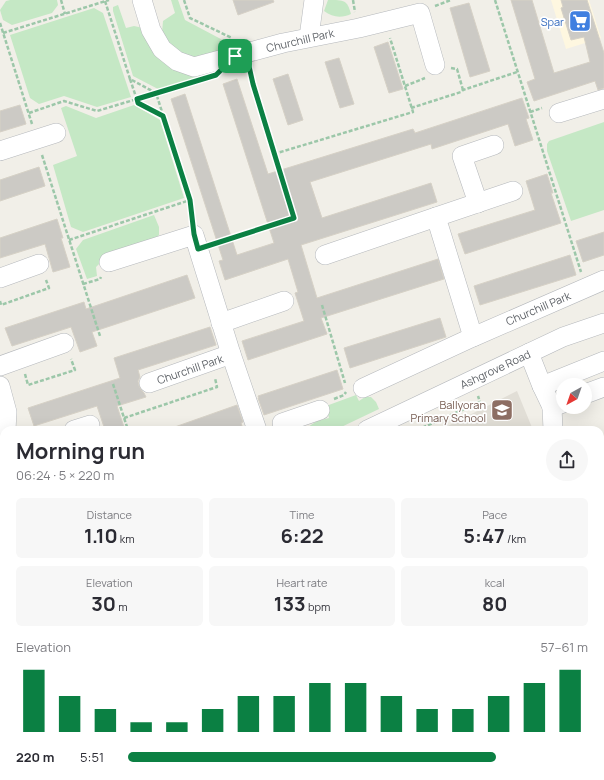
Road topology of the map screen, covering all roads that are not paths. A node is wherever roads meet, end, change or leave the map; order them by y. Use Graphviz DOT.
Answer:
graph roads {
  1 [pos="142,0"];
  2 [pos="314,0"];
  3 [pos="309,37"];
  4 [pos="435,65"];
  5 [pos="604,99"];
  6 [pos="559,113"];
  7 [pos="56,133"];
  8 [pos="494,145"];
  9 [pos="0,151"];
  10 [pos="513,191"];
  11 [pos="478,203"];
  12 [pos="436,217"];
  13 [pos="324,255"];
  14 [pos="110,262"];
  15 [pos="39,264"];
  16 [pos="0,278"];
  17 [pos="604,280"];
  18 [pos="284,301"];
  19 [pos="221,323"];
  20 [pos="604,323"];
  21 [pos="473,336"];
  22 [pos="64,343"];
  23 [pos="529,353"];
  24 [pos="231,354"];
  25 [pos="604,361"];
  26 [pos="0,366"];
  27 [pos="149,383"];
  28 [pos="0,386"];
  29 [pos="542,386"];
  30 [pos="604,387"];
  31 [pos="364,388"];
  32 [pos="592,391"];
  33 [pos="556,403"];
  34 [pos="320,410"];
  35 [pos="556,414"];
  36 [pos="6,426"];
  37 [pos="256,426"];
  38 [pos="287,426"];
  39 [pos="374,426"];
  40 [pos="554,426"];
  1 -- 3 [label="street, Churchill Park"];
  2 -- 3 [label="street"];
  3 -- 4 [label="street, Churchill Park"];
  5 -- 6 [label="street"];
  7 -- 9 [label="street"];
  8 -- 11 [label="street"];
  10 -- 11 [label="street"];
  11 -- 12 [label="street"];
  12 -- 13 [label="street"];
  12 -- 21 [label="street"];
  14 -- 19 [label="street, Churchill Park"];
  15 -- 16 [label="street"];
  17 -- 21 [label="street, Churchill Park"];
  18 -- 19 [label="street"];
  19 -- 24 [label="street, Churchill Park"];
  20 -- 23 [label="street, Ashgrove Road"];
  21 -- 31 [label="street, Churchill Park"];
  22 -- 26 [label="street"];
  23 -- 29 [label="street"];
  23 -- 39 [label="street, Ashgrove Road"];
  24 -- 27 [label="street, Churchill Park"];
  24 -- 37 [label="street, Churchill Park"];
  25 -- 29 [label="street"];
  28 -- 36 [label="street"];
  29 -- 33 [label="street"];
  30 -- 32 [label="street"];
  34 -- 38 [label="street"];
  35 -- 40 [label="street"];
}
